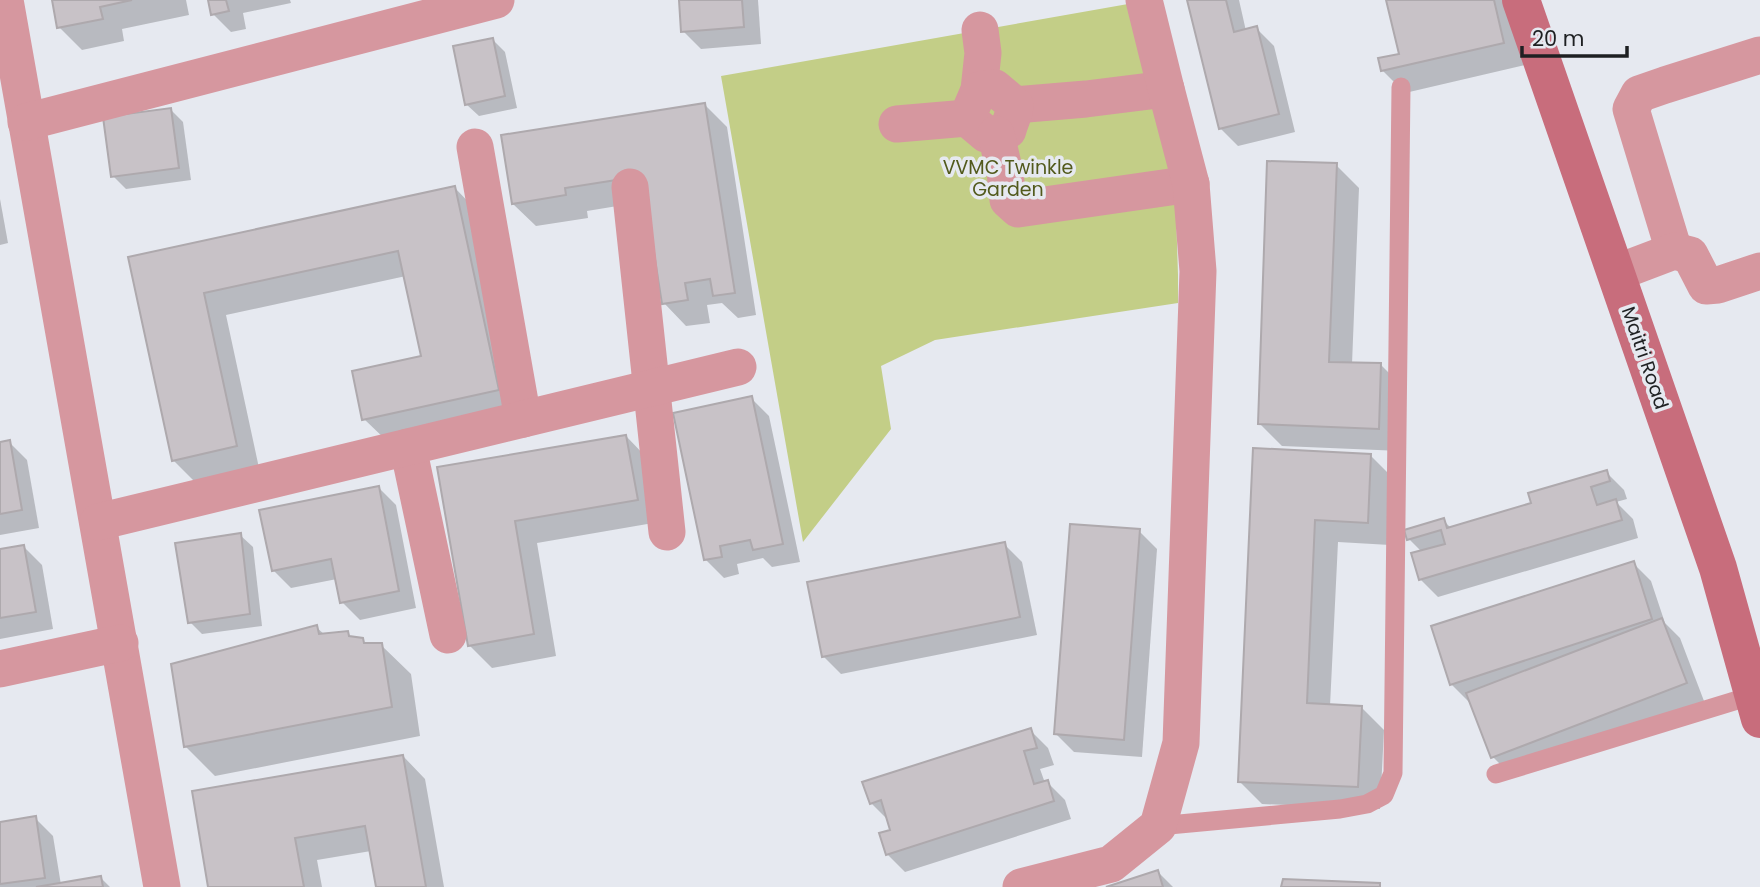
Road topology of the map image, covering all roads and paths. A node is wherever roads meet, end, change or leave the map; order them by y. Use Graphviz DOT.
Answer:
graph roads {
  1 [pos="5,0"];
  2 [pos="496,0"];
  3 [pos="1144,0"];
  4 [pos="1521,0"];
  5 [pos="980,30"];
  6 [pos="1760,55"];
  7 [pos="1401,87"];
  8 [pos="1166,89"];
  9 [pos="989,112"];
  10 [pos="26,122"];
  11 [pos="897,124"];
  12 [pos="475,147"];
  13 [pos="1191,184"];
  14 [pos="630,187"];
  15 [pos="1674,251"];
  16 [pos="1760,271"];
  17 [pos="1616,273"];
  18 [pos="738,367"];
  19 [pos="652,387"];
  20 [pos="523,419"];
  21 [pos="408,447"];
  22 [pos="98,522"];
  23 [pos="667,532"];
  24 [pos="448,635"];
  25 [pos="120,643"];
  26 [pos="0,669"];
  27 [pos="1757,707"];
  28 [pos="1496,774"];
  29 [pos="1158,826"];
  30 [pos="162,887"];
  31 [pos="1021,887"];
  1 -- 10 [label="street"];
  2 -- 10 [label="street"];
  3 -- 8 [label="street"];
  4 -- 17 [label="street, Maitri Road"];
  5 -- 9 [label="street"];
  6 -- 15 [label="street"];
  7 -- 29 [label="lane"];
  8 -- 9 [label="street"];
  8 -- 13 [label="street"];
  9 -- 11 [label="street"];
  9 -- 13 [label="street"];
  10 -- 22 [label="street"];
  12 -- 20 [label="street"];
  13 -- 29 [label="street"];
  14 -- 19 [label="street"];
  15 -- 16 [label="street"];
  15 -- 17 [label="street"];
  17 -- 27 [label="street, Maitri Road"];
  18 -- 19 [label="street"];
  19 -- 20 [label="street"];
  19 -- 23 [label="street"];
  20 -- 21 [label="street"];
  21 -- 22 [label="street"];
  21 -- 24 [label="street"];
  22 -- 25 [label="street"];
  25 -- 26 [label="street"];
  25 -- 30 [label="street"];
  27 -- 28 [label="lane"];
  29 -- 31 [label="street"];
}
